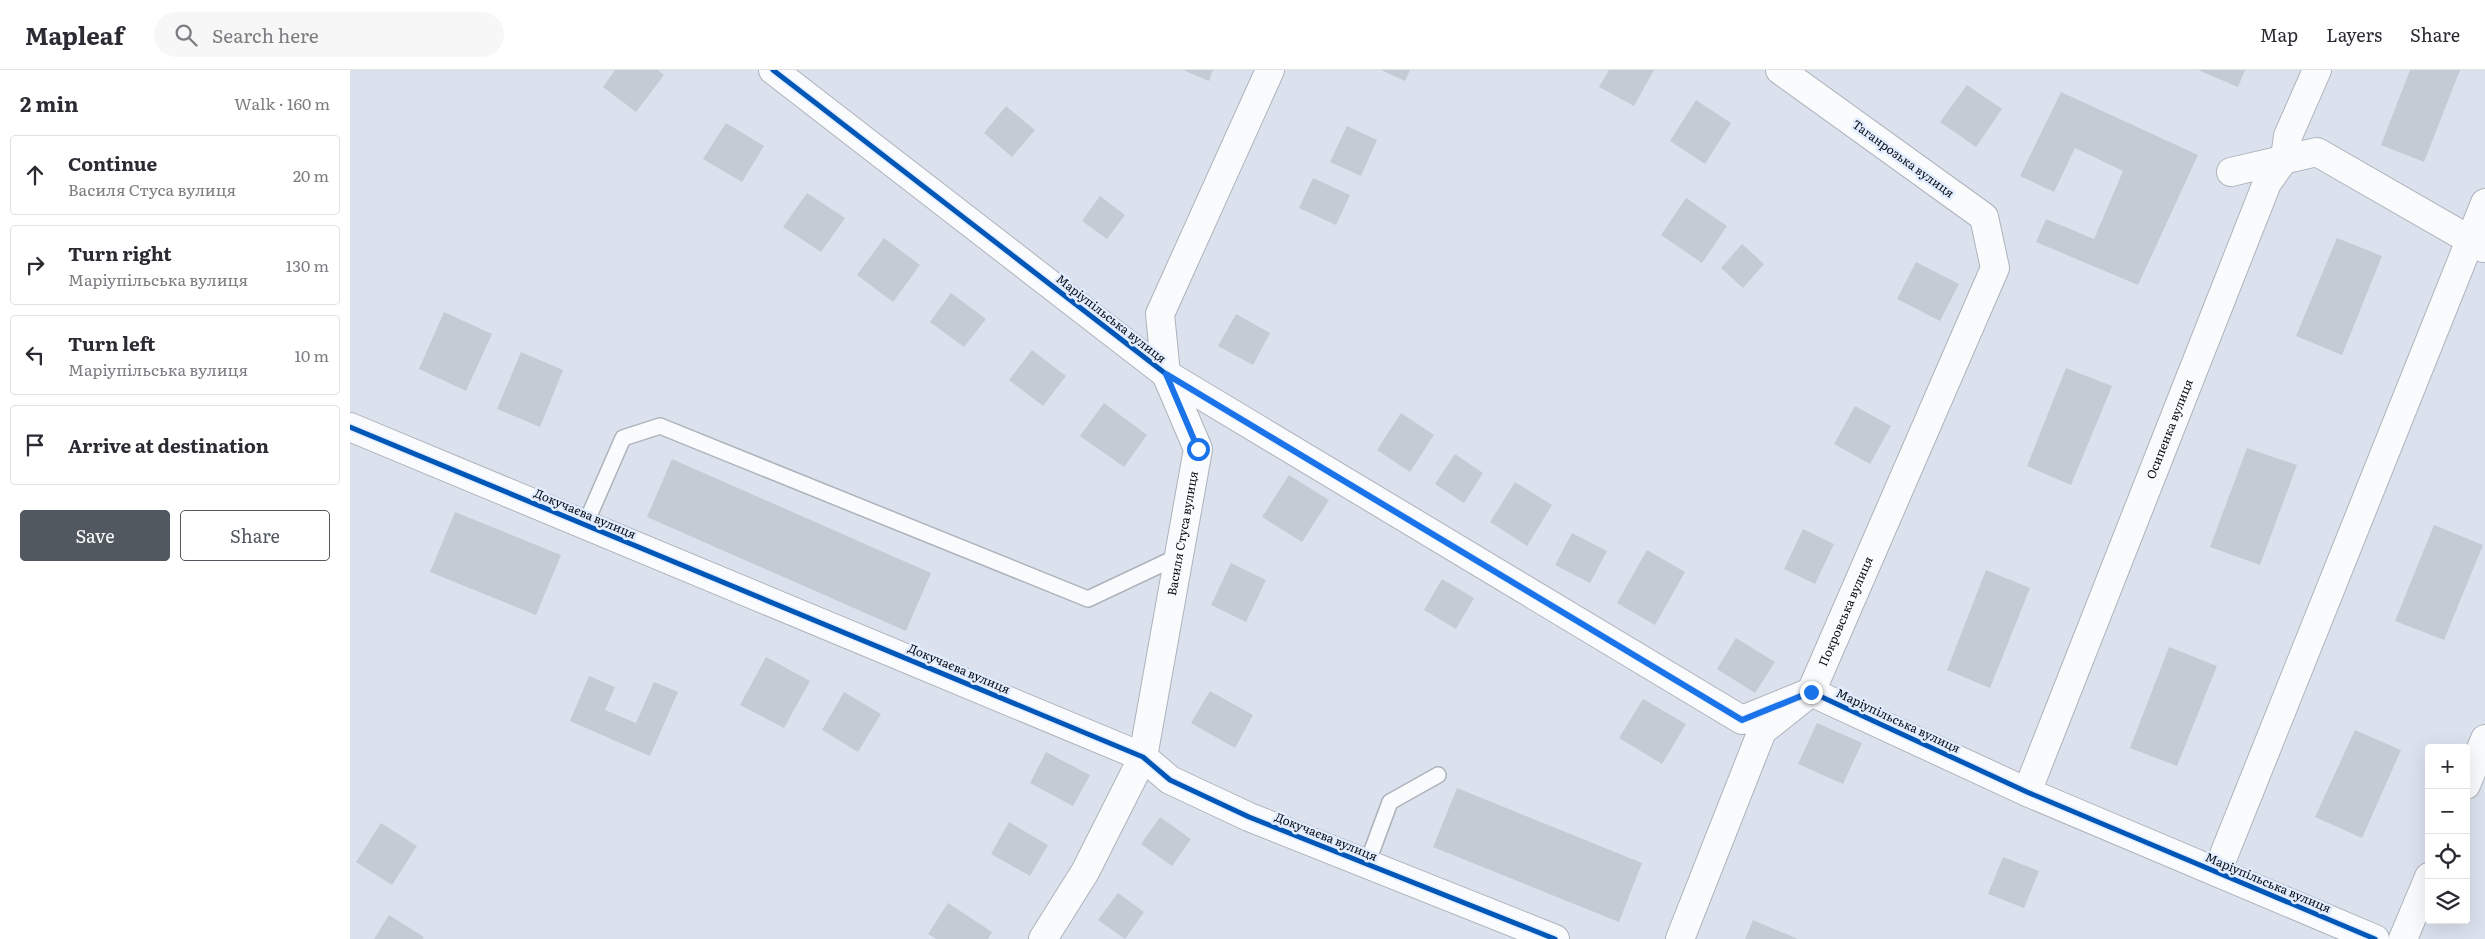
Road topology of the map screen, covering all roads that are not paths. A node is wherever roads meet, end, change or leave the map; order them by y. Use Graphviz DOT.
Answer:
graph roads {
  1 [pos="772,70"];
  2 [pos="1270,70"];
  3 [pos="1780,70"];
  4 [pos="2317,70"];
  5 [pos="2285,158"];
  6 [pos="2231,172"];
  7 [pos="2485,203"];
  8 [pos="2477,244"];
  9 [pos="1995,268"];
  10 [pos="1166,374"];
  11 [pos="350,427"];
  12 [pos="585,525"];
  13 [pos="1179,556"];
  14 [pos="1811,692"];
  15 [pos="2485,739"];
  16 [pos="1144,757"];
  17 [pos="1438,775"];
  18 [pos="2470,775"];
  19 [pos="2027,792"];
  20 [pos="1367,864"];
  21 [pos="2217,872"];
  22 [pos="2428,879"];
  23 [pos="1043,939"];
  24 [pos="1555,939"];
  25 [pos="1680,939"];
  26 [pos="2375,939"];
  27 [pos="2403,939"];
  1 -- 10 [label="street, Маріупільська вулиця"];
  2 -- 10 [label="street, Василя Стуса вулиця"];
  3 -- 9 [label="street, Таганрозька вулиця"];
  4 -- 5 [label="street, Осипенка вулиця"];
  5 -- 6 [label="street"];
  5 -- 8 [label="street"];
  5 -- 19 [label="street, Осипенка вулиця"];
  7 -- 8 [label="street"];
  8 -- 21 [label="street"];
  9 -- 14 [label="street, Покровська вулиця"];
  10 -- 13 [label="street, Василя Стуса вулиця"];
  10 -- 14 [label="street, Маріупільська вулиця"];
  11 -- 12 [label="street, Докучаєва вулиця"];
  12 -- 13 [label="lane"];
  12 -- 16 [label="street, Докучаєва вулиця"];
  13 -- 16 [label="street, Василя Стуса вулиця"];
  14 -- 19 [label="street, Маріупільська вулиця"];
  14 -- 25 [label="street, Покровська вулиця"];
  15 -- 18 [label="street"];
  16 -- 20 [label="street, Докучаєва вулиця"];
  16 -- 23 [label="street, Василя Стуса вулиця"];
  17 -- 20 [label="lane"];
  19 -- 21 [label="street, Маріупільська вулиця"];
  20 -- 24 [label="street, Докучаєва вулиця"];
  21 -- 26 [label="street, Маріупільська вулиця"];
  22 -- 27 [label="street"];
}
